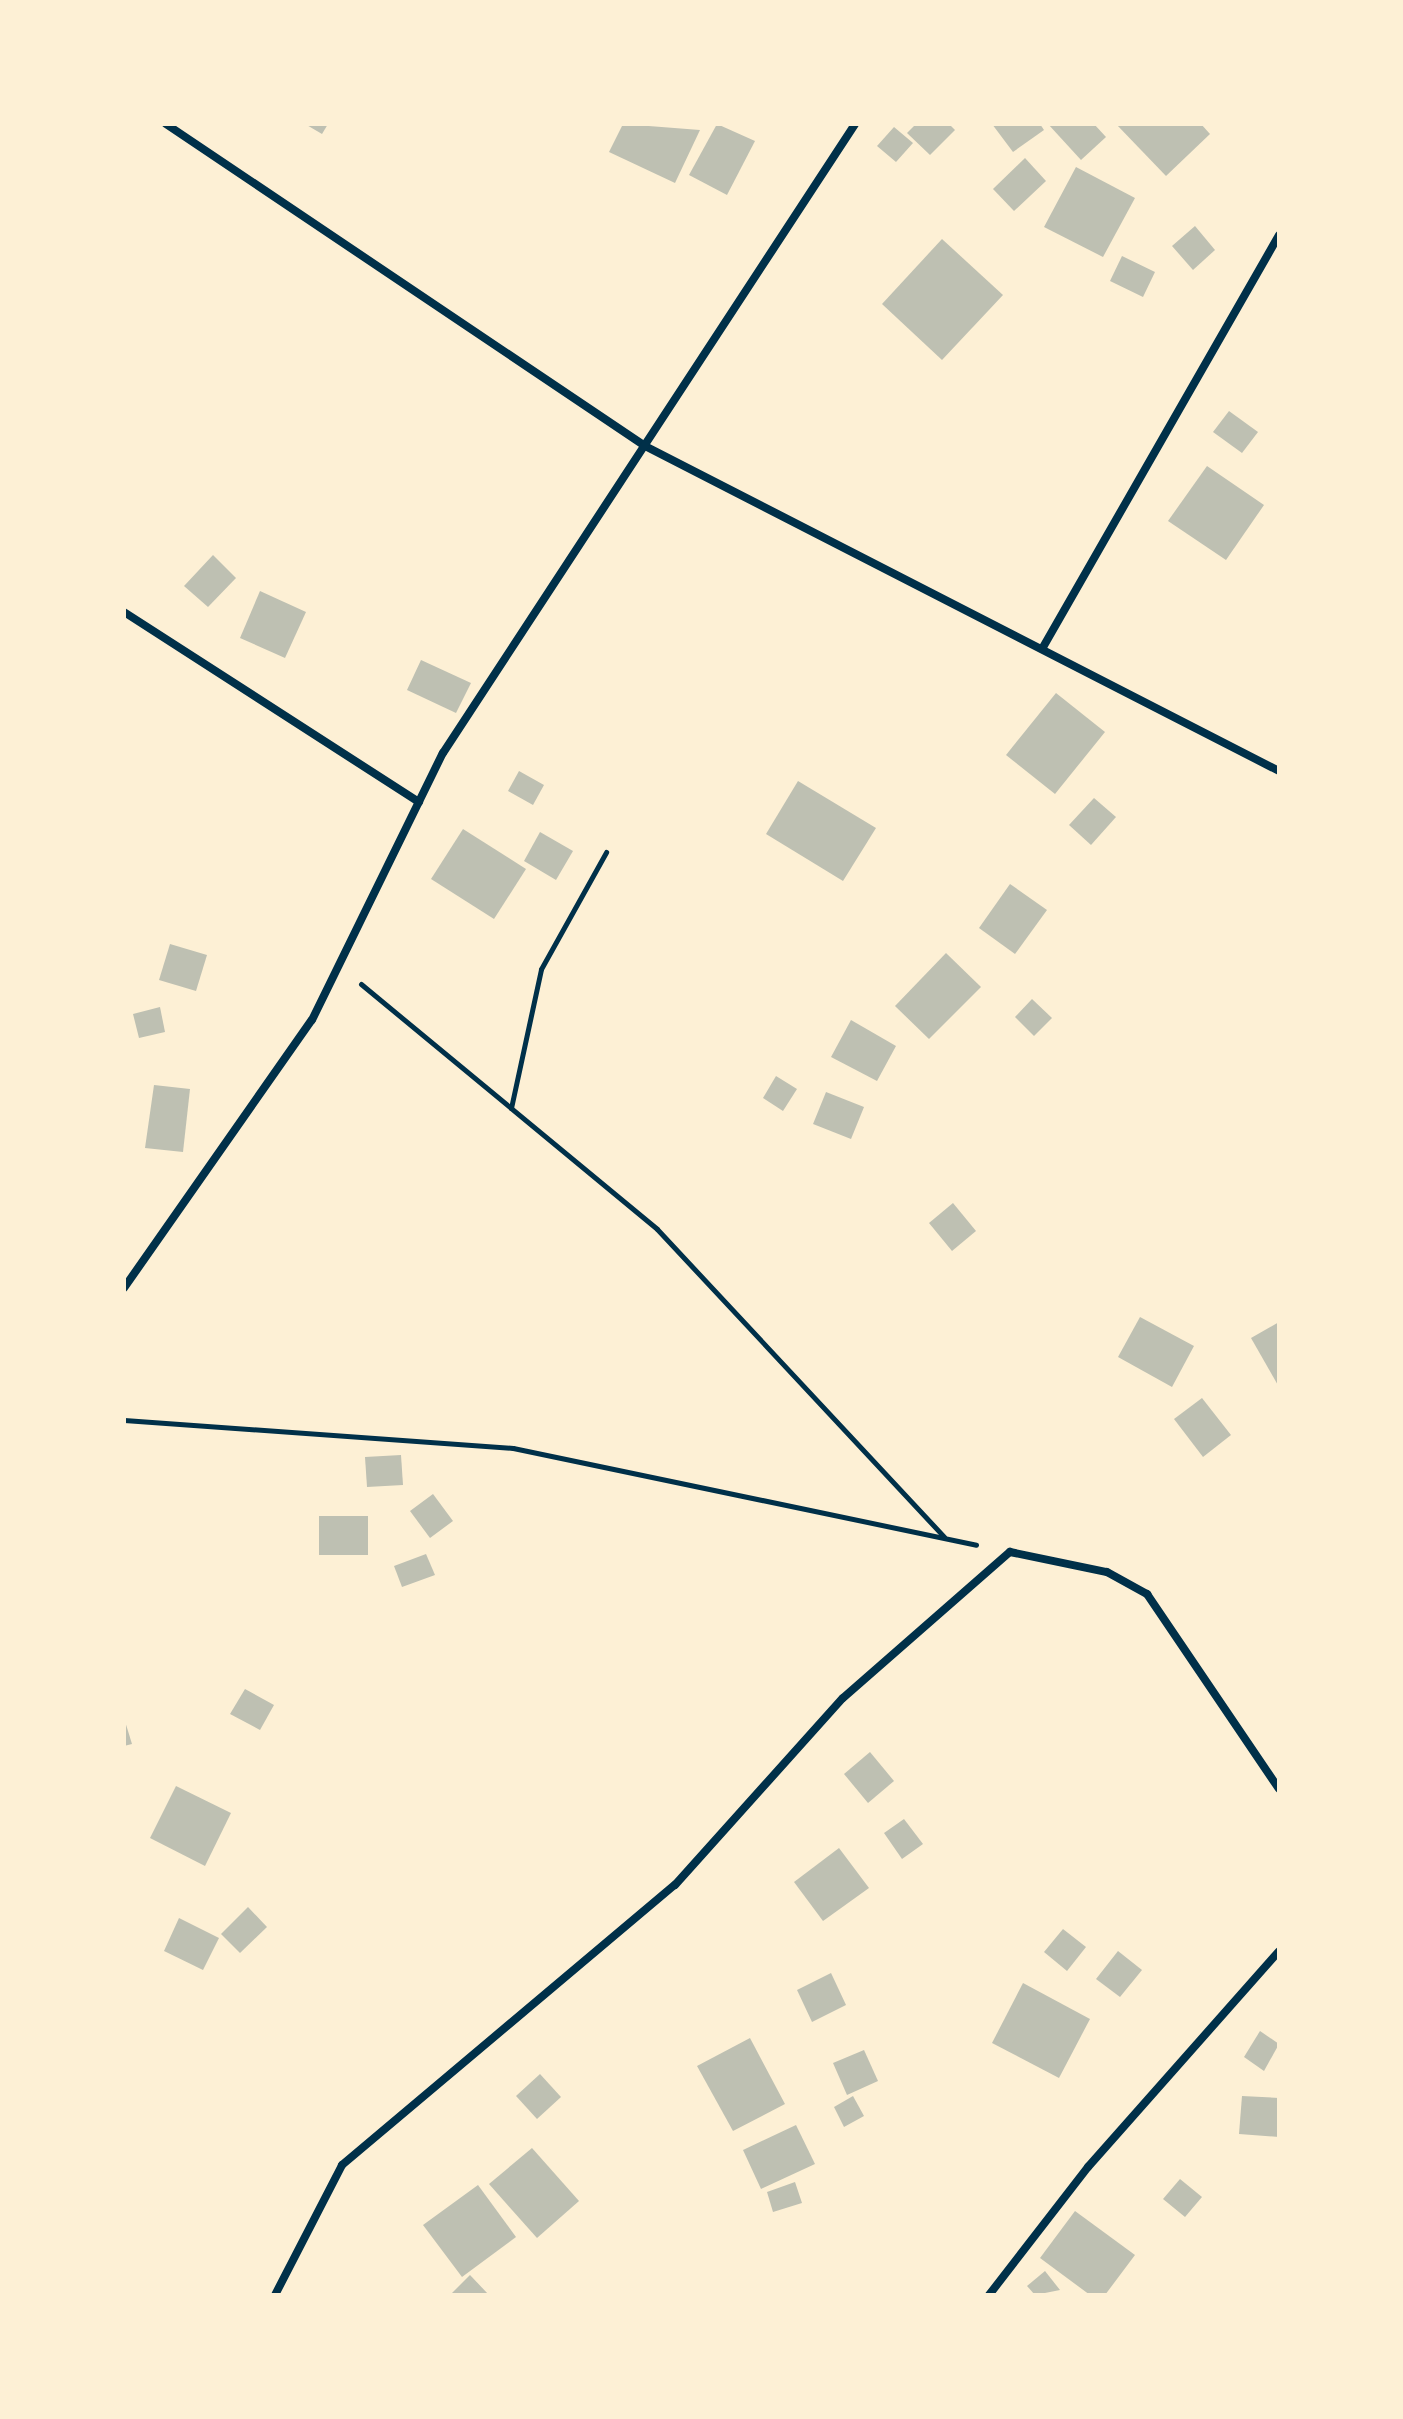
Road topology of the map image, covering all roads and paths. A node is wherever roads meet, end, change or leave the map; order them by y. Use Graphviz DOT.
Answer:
graph roads {
  1 [pos="166,124"];
  2 [pos="855,124"];
  3 [pos="1279,235"];
  4 [pos="645,446"];
  5 [pos="124,612"];
  6 [pos="1042,649"];
  7 [pos="1279,771"];
  8 [pos="419,802"];
  9 [pos="606,852"];
  10 [pos="339,965"];
  11 [pos="511,1108"];
  12 [pos="124,1288"];
  13 [pos="124,1420"];
  14 [pos="945,1538"];
  15 [pos="1010,1552"];
  16 [pos="1279,1789"];
  17 [pos="1279,1951"];
  18 [pos="275,2295"];
  19 [pos="989,2295"];
  1 -- 4 [label="street"];
  2 -- 4 [label="street"];
  3 -- 6 [label="street"];
  4 -- 6 [label="street"];
  4 -- 8 [label="street"];
  5 -- 8 [label="street"];
  6 -- 7 [label="street"];
  8 -- 10 [label="street"];
  9 -- 11 [label="path"];
  10 -- 11 [label="path"];
  10 -- 12 [label="street"];
  11 -- 14 [label="path"];
  13 -- 14 [label="path"];
  14 -- 15 [label="path"];
  15 -- 16 [label="street"];
  15 -- 18 [label="street"];
  17 -- 19 [label="street"];
}
